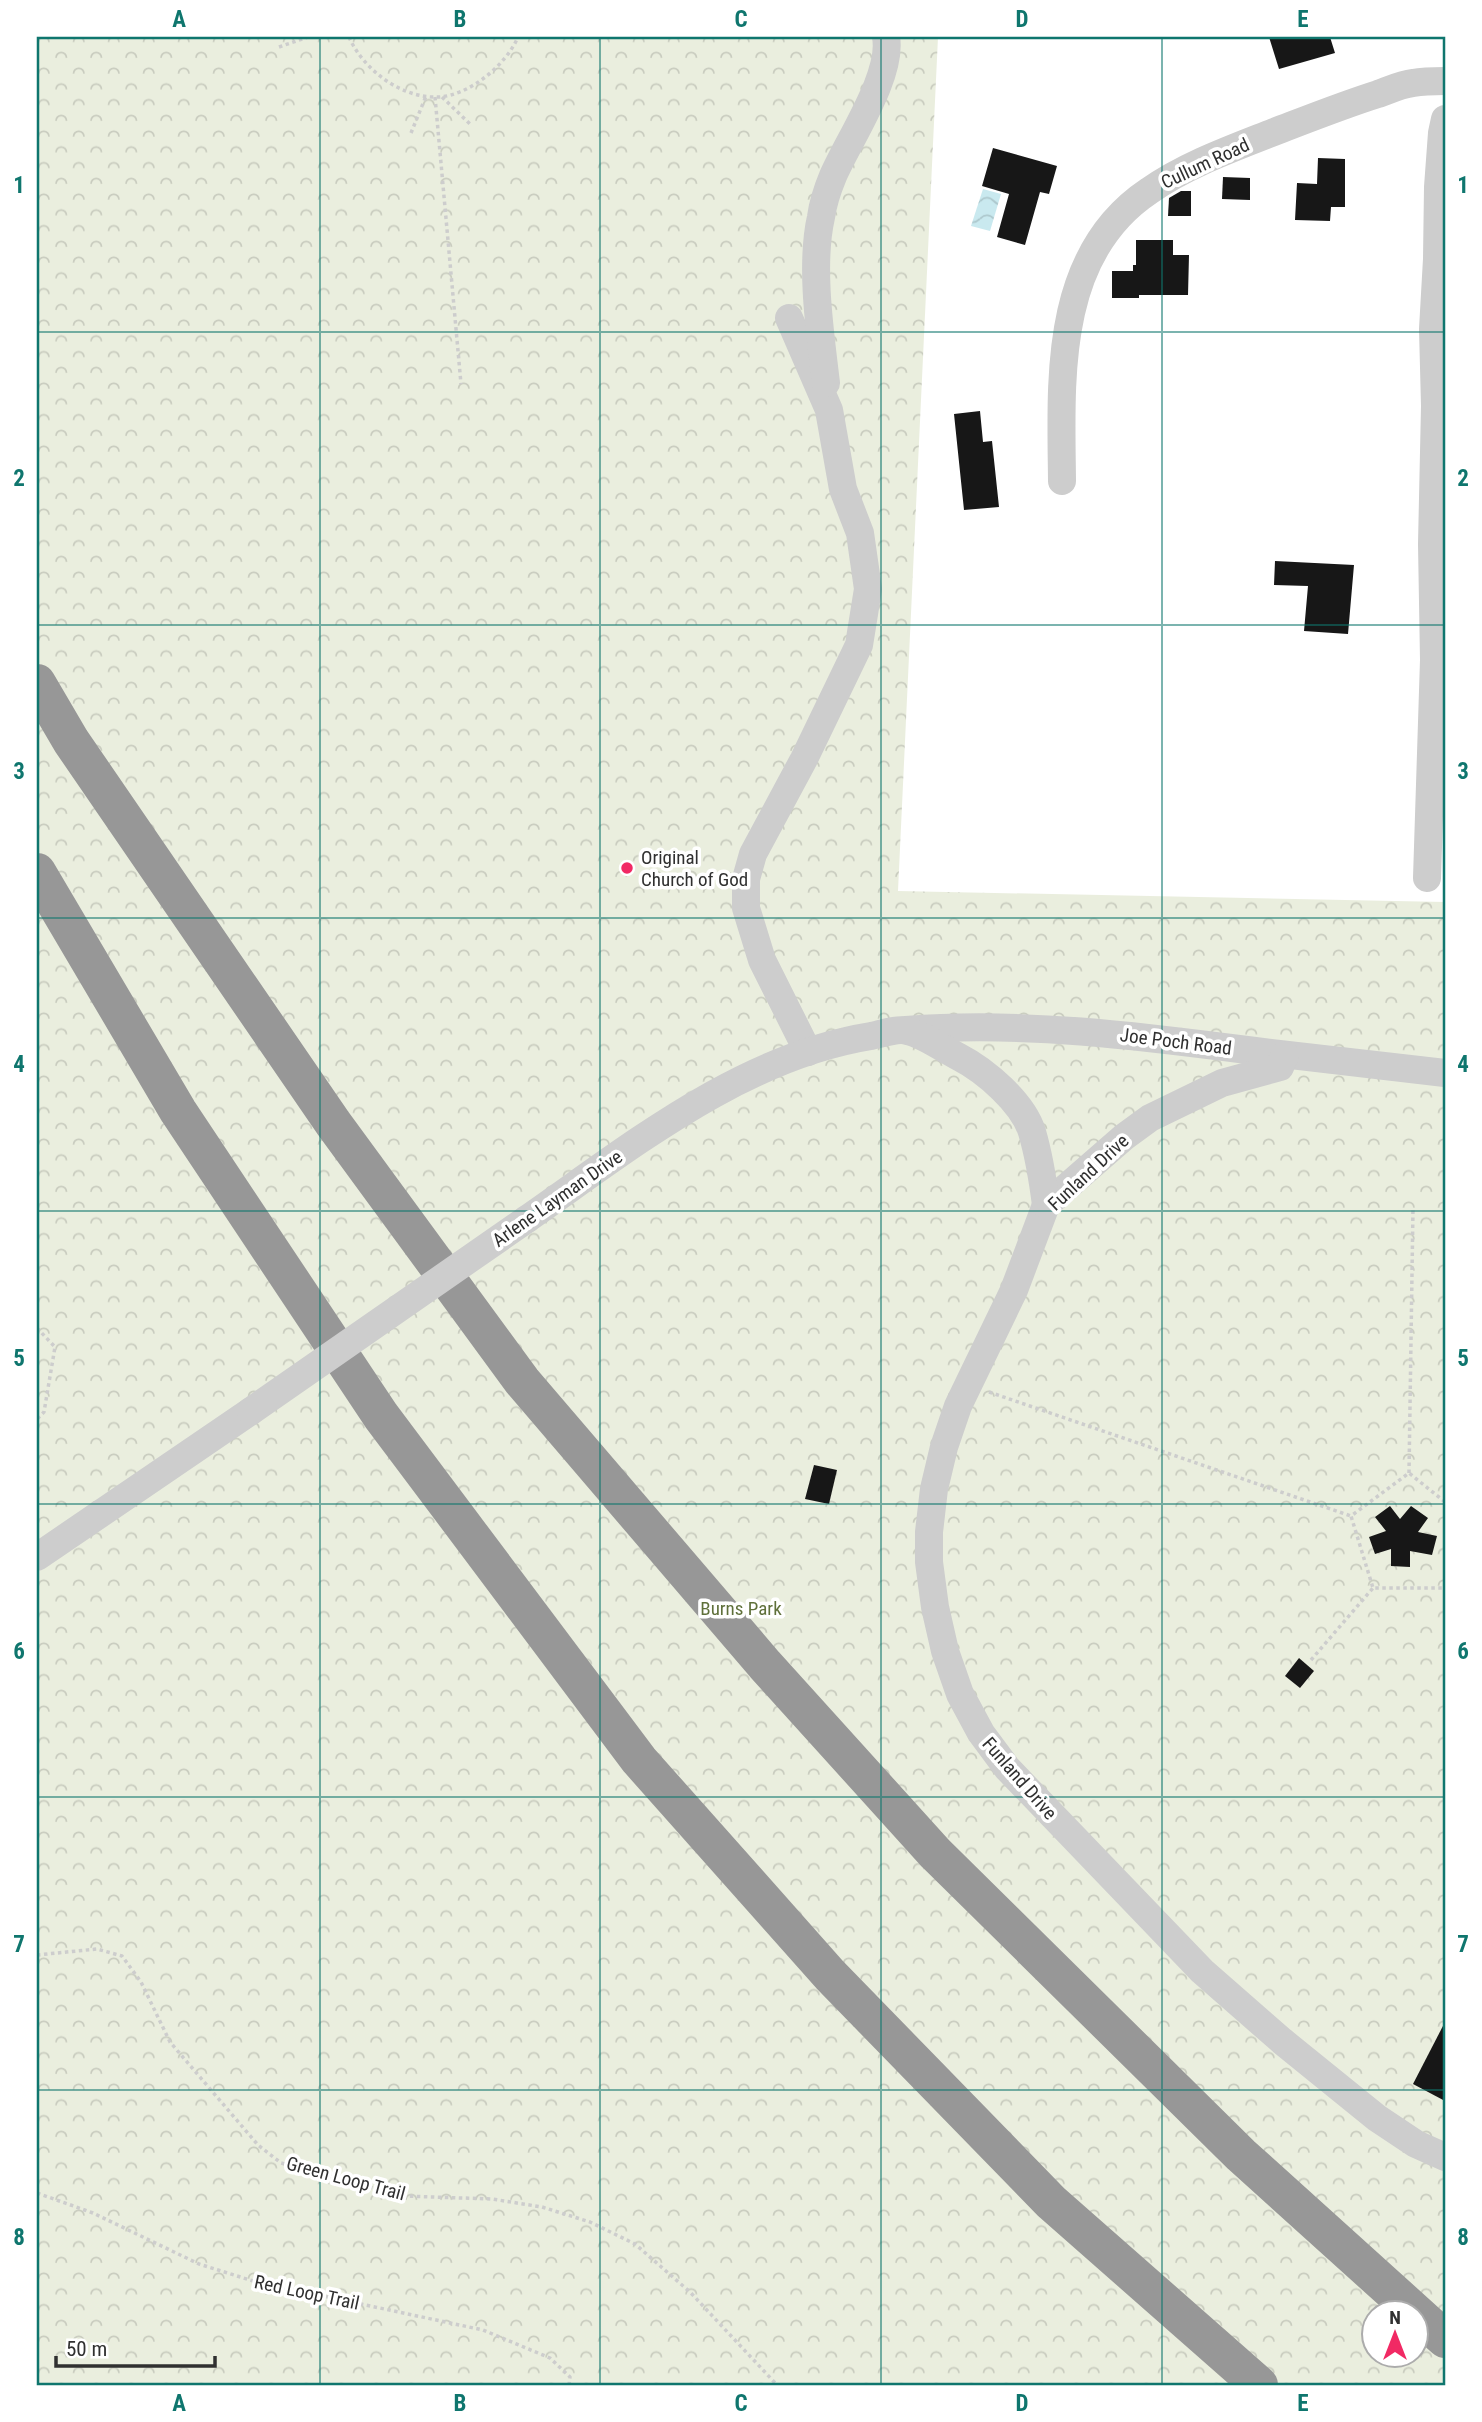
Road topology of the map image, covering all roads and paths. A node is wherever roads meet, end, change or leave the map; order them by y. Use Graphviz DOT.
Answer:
graph roads {
  1 [pos="308,37"];
  2 [pos="349,37"];
  3 [pos="518,37"];
  4 [pos="886,37"];
  5 [pos="279,47"];
  6 [pos="1445,81"];
  7 [pos="426,96"];
  8 [pos="435,97"];
  9 [pos="442,97"];
  10 [pos="1445,119"];
  11 [pos="471,125"];
  12 [pos="411,134"];
  13 [pos="789,318"];
  14 [pos="461,384"];
  15 [pos="829,410"];
  16 [pos="1062,481"];
  17 [pos="37,683"];
  18 [pos="37,872"];
  19 [pos="1427,878"];
  20 [pos="906,1030"];
  21 [pos="808,1052"];
  22 [pos="1285,1055"];
  23 [pos="1445,1073"];
  24 [pos="1046,1205"];
  25 [pos="1413,1208"];
  26 [pos="37,1328"];
  27 [pos="968,1385"];
  28 [pos="37,1419"];
  29 [pos="1409,1473"];
  30 [pos="1445,1502"];
  31 [pos="1351,1516"];
  32 [pos="37,1557"];
  33 [pos="1373,1588"];
  34 [pos="1445,1588"];
  35 [pos="1311,1660"];
  36 [pos="37,1955"];
  37 [pos="1445,2157"];
  38 [pos="37,2193"];
  39 [pos="1445,2339"];
  40 [pos="569,2385"];
  41 [pos="777,2385"];
  42 [pos="1259,2385"];
  1 -- 5 [label="path"];
  2 -- 7 [label="path"];
  3 -- 9 [label="path"];
  4 -- 15 [label="street"];
  6 -- 16 [label="street, Cullum Road"];
  7 -- 8 [label="path"];
  7 -- 12 [label="path"];
  8 -- 9 [label="path"];
  8 -- 14 [label="path"];
  9 -- 11 [label="path"];
  10 -- 19 [label="street"];
  13 -- 15 [label="street"];
  15 -- 21 [label="street"];
  17 -- 39 [label="highway"];
  18 -- 42 [label="highway"];
  20 -- 21 [label="street, Arlene Layman Drive"];
  20 -- 22 [label="street, Joe Poch Road"];
  20 -- 24 [label="street"];
  21 -- 32 [label="street, Arlene Layman Drive, bridge"];
  22 -- 23 [label="street, Joe Poch Road"];
  22 -- 24 [label="street, Funland Drive"];
  24 -- 27 [label="street, Funland Drive"];
  25 -- 29 [label="path"];
  26 -- 28 [label="path"];
  27 -- 31 [label="path"];
  27 -- 37 [label="street, Funland Drive"];
  29 -- 30 [label="path"];
  29 -- 31 [label="path"];
  31 -- 33 [label="path"];
  33 -- 34 [label="path"];
  33 -- 35 [label="path"];
  36 -- 41 [label="path, Green Loop Trail"];
  38 -- 40 [label="path, Red Loop Trail"];
}
